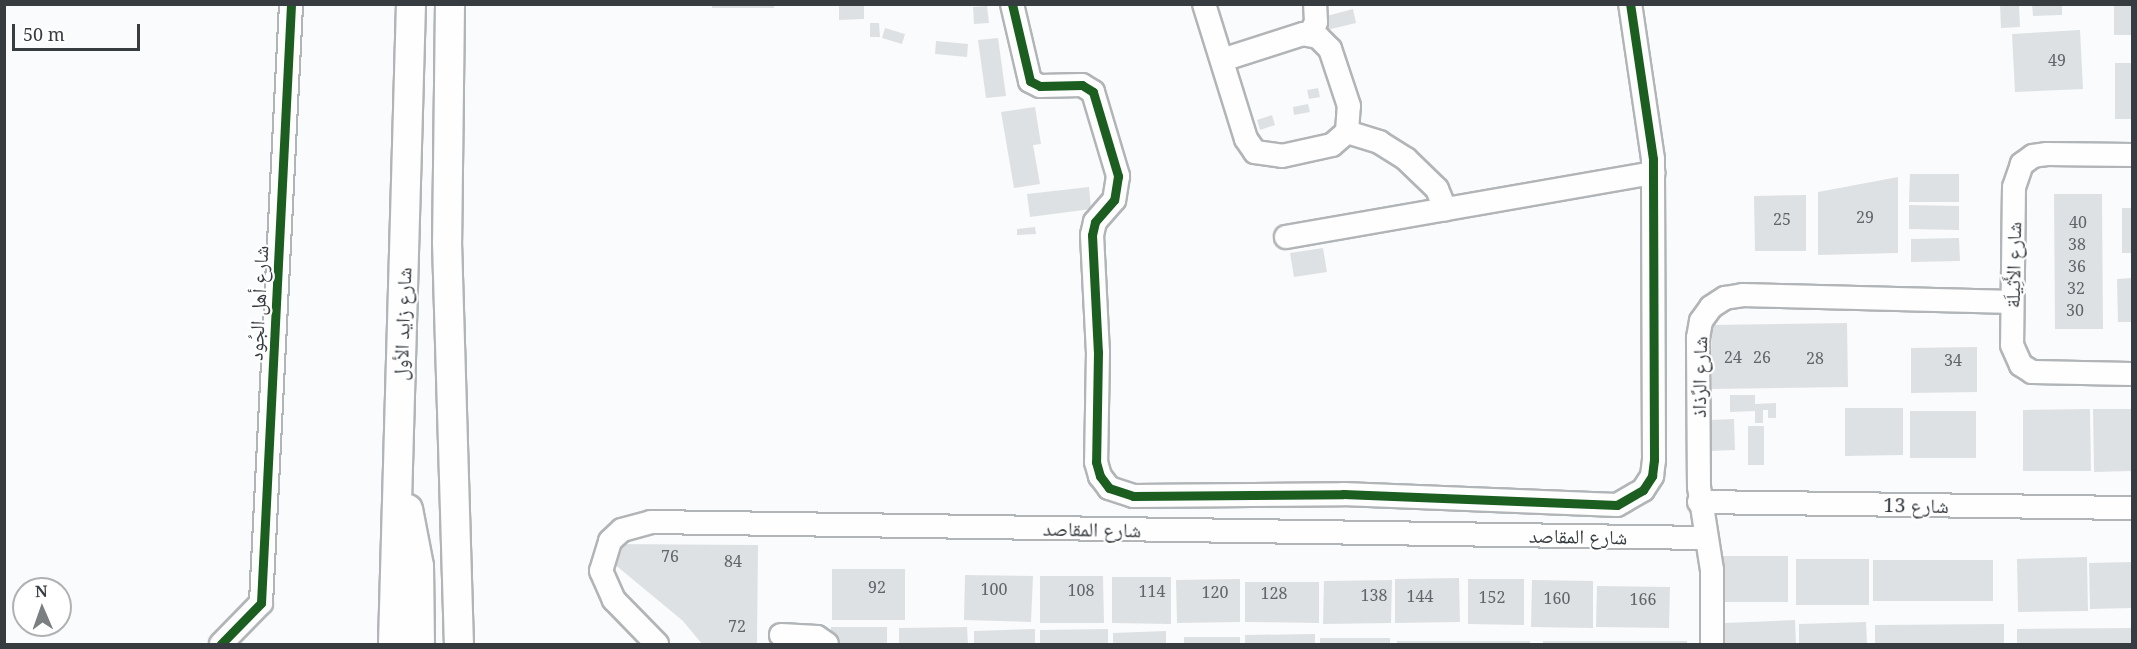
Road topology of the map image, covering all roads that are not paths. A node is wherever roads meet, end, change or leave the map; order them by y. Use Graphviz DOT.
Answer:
graph roads {
  1 [pos="291,4"];
  2 [pos="411,4"];
  3 [pos="450,4"];
  4 [pos="1012,4"];
  5 [pos="1204,4"];
  6 [pos="1315,4"];
  7 [pos="1630,4"];
  8 [pos="1310,34"];
  9 [pos="1222,60"];
  10 [pos="1347,132"];
  11 [pos="2133,154"];
  12 [pos="1653,173"];
  13 [pos="1445,209"];
  14 [pos="1286,237"];
  15 [pos="2012,302"];
  16 [pos="2133,374"];
  17 [pos="1700,501"];
  18 [pos="2133,508"];
  19 [pos="1705,538"];
  20 [pos="781,635"];
  21 [pos="399,644"];
  22 [pos="221,645"];
  23 [pos="459,645"];
  24 [pos="657,645"];
  25 [pos="827,645"];
  26 [pos="1712,645"];
  1 -- 22 [label="street, شارع أهل الجُود"];
  2 -- 21 [label="main road, شارع زايد الأول"];
  3 -- 23 [label="main road"];
  4 -- 12 [label="street"];
  5 -- 9 [label="street"];
  6 -- 8 [label="street"];
  7 -- 12 [label="street"];
  8 -- 9 [label="street"];
  8 -- 10 [label="street"];
  9 -- 10 [label="street"];
  10 -- 13 [label="street"];
  11 -- 15 [label="street, شارع الأَثِيلَة"];
  12 -- 13 [label="street"];
  13 -- 14 [label="street"];
  15 -- 16 [label="street, شارع الأَثِيلَة"];
  15 -- 17 [label="street, شارع الرَّذاذ"];
  17 -- 18 [label="street, شارع 13"];
  17 -- 19 [label="street, شارع الرَّذاذ"];
  19 -- 24 [label="street, شارع المقاصد"];
  19 -- 26 [label="street, شارع الرَّذاذ"];
  20 -- 25 [label="street"];
}
